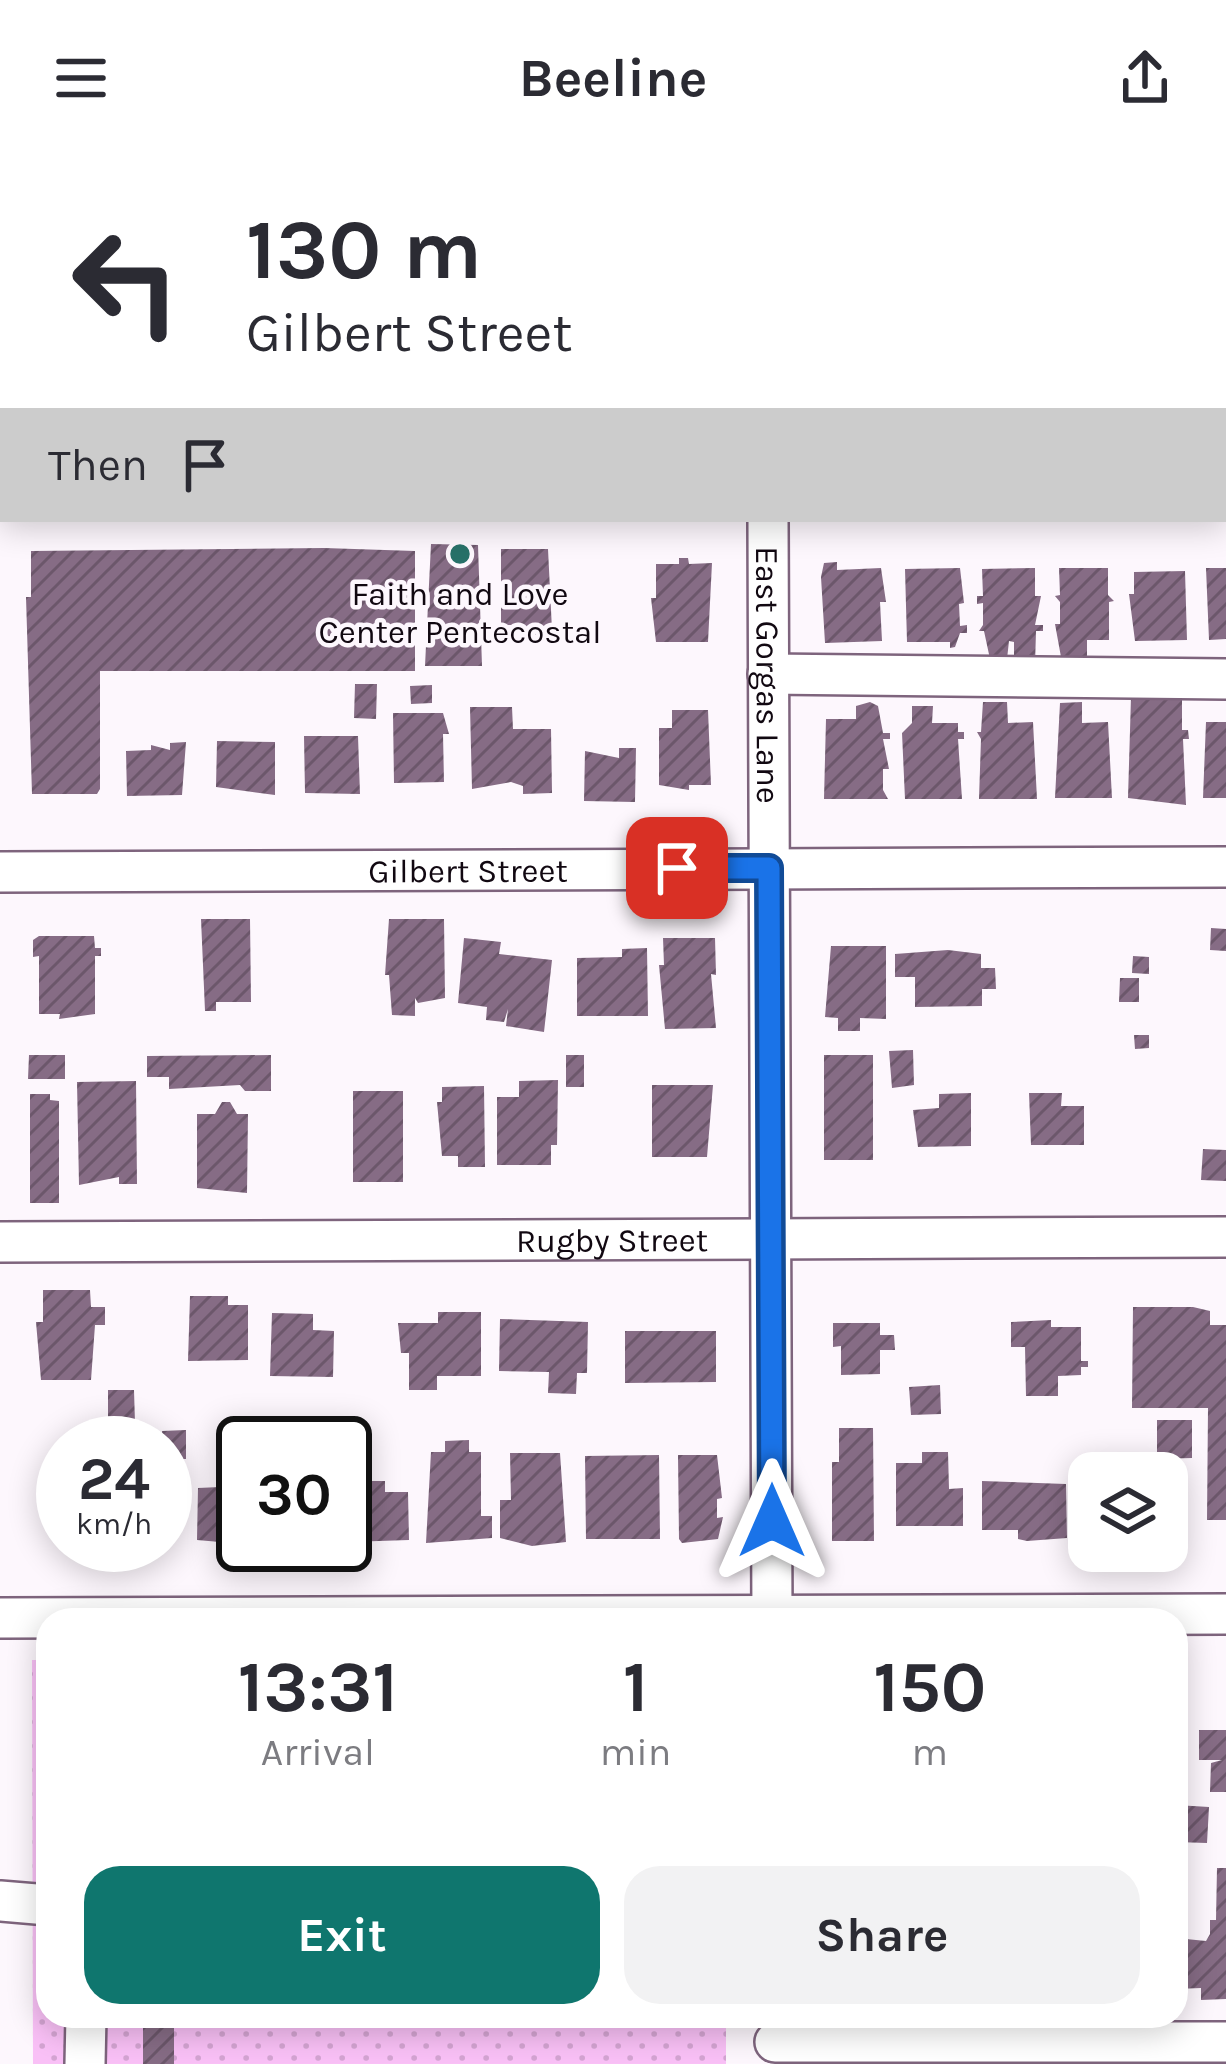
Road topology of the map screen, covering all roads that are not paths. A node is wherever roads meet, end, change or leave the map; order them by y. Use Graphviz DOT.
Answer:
graph roads {
  1 [pos="768,522"];
  2 [pos="768,674"];
  3 [pos="1226,679"];
  4 [pos="1226,867"];
  5 [pos="769,868"];
  6 [pos="0,872"];
  7 [pos="1226,1237"];
  8 [pos="772,1239"];
  9 [pos="0,1242"];
  10 [pos="772,1608"];
  11 [pos="1188,1614"];
  12 [pos="1226,1614"];
  13 [pos="0,1618"];
  14 [pos="36,1618"];
  15 [pos="0,1901"];
  16 [pos="36,1904"];
  17 [pos="86,2028"];
  18 [pos="775,2041"];
  19 [pos="1226,2042"];
  20 [pos="85,2064"];
  1 -- 2 [label="street, East Gorgas Lane"];
  2 -- 3 [label="street"];
  2 -- 5 [label="street, East Gorgas Lane"];
  4 -- 5 [label="street, Gilbert Street"];
  5 -- 6 [label="street, Gilbert Street"];
  5 -- 8 [label="street, East Gorgas Lane"];
  7 -- 8 [label="street, Rugby Street"];
  8 -- 9 [label="street, Rugby Street"];
  8 -- 10 [label="street, East Gorgas Lane"];
  11 -- 12 [label="street"];
  13 -- 14 [label="street"];
  15 -- 16 [label="street"];
  17 -- 20 [label="street"];
  18 -- 19 [label="street"];
}
